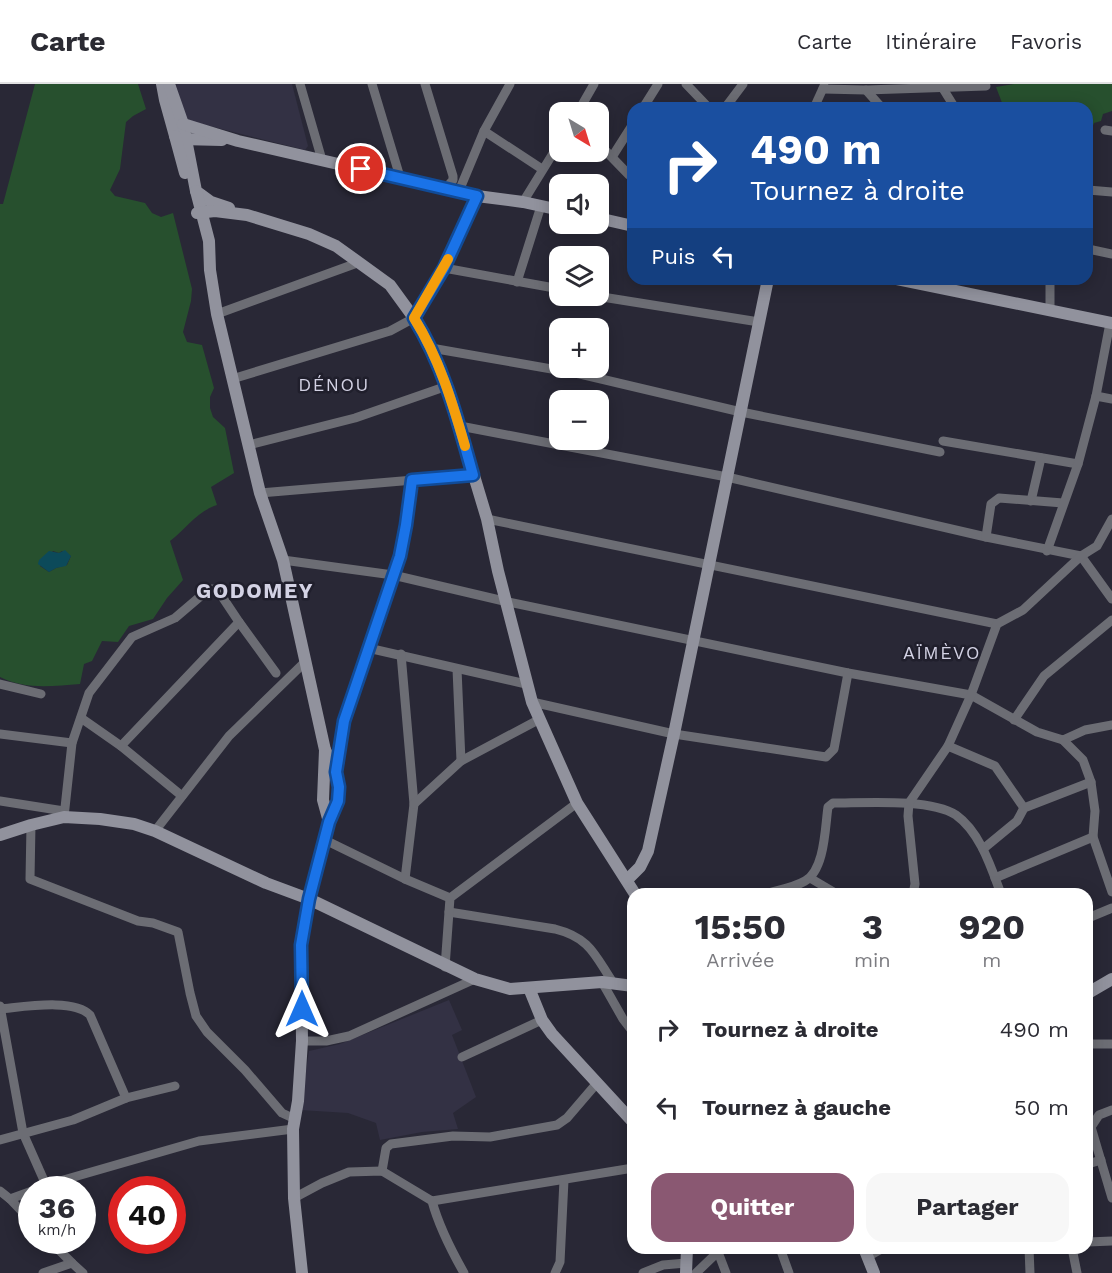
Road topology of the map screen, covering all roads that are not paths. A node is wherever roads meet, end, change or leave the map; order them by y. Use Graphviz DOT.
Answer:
graph roads {
  1 [pos="162,84"];
  2 [pos="169,84"];
  3 [pos="300,84"];
  4 [pos="372,84"];
  5 [pos="425,84"];
  6 [pos="510,84"];
  7 [pos="594,84"];
  8 [pos="658,84"];
  9 [pos="686,84"];
  10 [pos="743,84"];
  11 [pos="986,86"];
  12 [pos="823,87"];
  13 [pos="942,87"];
  14 [pos="866,90"];
  15 [pos="584,102"];
  16 [pos="647,102"];
  17 [pos="703,102"];
  18 [pos="730,102"];
  19 [pos="817,102"];
  20 [pos="877,102"];
  21 [pos="951,102"];
  22 [pos="183,124"];
  23 [pos="484,131"];
  24 [pos="627,133"];
  25 [pos="181,137"];
  26 [pos="238,141"];
  27 [pos="609,154"];
  28 [pos="612,157"];
  29 [pos="549,158"];
  30 [pos="322,160"];
  31 [pos="542,168"];
  32 [pos="627,173"];
  33 [pos="400,177"];
  34 [pos="446,188"];
  35 [pos="1093,190"];
  36 [pos="459,191"];
  37 [pos="1112,192"];
  38 [pos="477,196"];
  39 [pos="523,202"];
  40 [pos="200,205"];
  41 [pos="541,206"];
  42 [pos="549,208"];
  43 [pos="609,220"];
  44 [pos="627,224"];
  45 [pos="1093,250"];
  46 [pos="1112,254"];
  47 [pos="360,262"];
  48 [pos="444,268"];
  49 [pos="517,282"];
  50 [pos="767,285"];
  51 [pos="926,285"];
  52 [pos="1050,285"];
  53 [pos="549,287"];
  54 [pos="609,298"];
  55 [pos="1050,311"];
  56 [pos="217,314"];
  57 [pos="414,318"];
  58 [pos="759,322"];
  59 [pos="1111,323"];
  60 [pos="431,348"];
  61 [pos="232,379"];
  62 [pos="447,386"];
  63 [pos="1096,396"];
  64 [pos="1112,399"];
  65 [pos="741,412"];
  66 [pos="460,426"];
  67 [pos="944,441"];
  68 [pos="249,445"];
  69 [pos="940,452"];
  70 [pos="1041,458"];
  71 [pos="1078,464"];
  72 [pos="473,475"];
  73 [pos="727,477"];
  74 [pos="412,480"];
  75 [pos="260,493"];
  76 [pos="1031,501"];
  77 [pos="1063,503"];
  78 [pos="487,519"];
  79 [pos="1112,519"];
  80 [pos="986,537"];
  81 [pos="1047,551"];
  82 [pos="1081,556"];
  83 [pos="283,560"];
  84 [pos="709,565"];
  85 [pos="393,575"];
  86 [pos="1112,599"];
  87 [pos="507,602"];
  88 [pos="1112,620"];
  89 [pos="239,622"];
  90 [pos="997,624"];
  91 [pos="694,640"];
  92 [pos="368,648"];
  93 [pos="401,654"];
  94 [pos="306,661"];
  95 [pos="457,669"];
  96 [pos="276,673"];
  97 [pos="848,673"];
  98 [pos="0,684"];
  99 [pos="526,684"];
  100 [pos="41,694"];
  101 [pos="971,695"];
  102 [pos="532,702"];
  103 [pos="81,718"];
  104 [pos="540,719"];
  105 [pos="1014,720"];
  106 [pos="1112,725"];
  107 [pos="0,734"];
  108 [pos="674,734"];
  109 [pos="1063,740"];
  110 [pos="72,742"];
  111 [pos="121,746"];
  112 [pos="948,746"];
  113 [pos="325,750"];
  114 [pos="461,761"];
  115 [pos="336,772"];
  116 [pos="1091,782"];
  117 [pos="182,796"];
  118 [pos="0,801"];
  119 [pos="578,803"];
  120 [pos="909,803"];
  121 [pos="414,804"];
  122 [pos="1024,808"];
  123 [pos="64,814"];
  124 [pos="329,822"];
  125 [pos="31,825"];
  126 [pos="155,831"];
  127 [pos="0,835"];
  128 [pos="1093,837"];
  129 [pos="325,840"];
  130 [pos="983,849"];
  131 [pos="810,878"];
  132 [pos="995,878"];
  133 [pos="405,879"];
  134 [pos="627,880"];
  135 [pos="632,888"];
  136 [pos="785,888"];
  137 [pos="827,888"];
  138 [pos="914,888"];
  139 [pos="999,888"];
  140 [pos="1112,892"];
  141 [pos="450,898"];
  142 [pos="309,899"];
  143 [pos="1112,908"];
  144 [pos="449,912"];
  145 [pos="1093,916"];
  146 [pos="445,967"];
  147 [pos="1112,979"];
  148 [pos="475,980"];
  149 [pos="608,983"];
  150 [pos="627,985"];
  151 [pos="529,988"];
  152 [pos="1093,990"];
  153 [pos="0,1008"];
  154 [pos="542,1020"];
  155 [pos="627,1024"];
  156 [pos="302,1041"];
  157 [pos="1093,1044"];
  158 [pos="1112,1044"];
  159 [pos="462,1057"];
  160 [pos="10,1061"];
  161 [pos="0,1065"];
  162 [pos="597,1083"];
  163 [pos="175,1086"];
  164 [pos="126,1098"];
  165 [pos="1112,1110"];
  166 [pos="627,1116"];
  167 [pos="1093,1122"];
  168 [pos="294,1124"];
  169 [pos="23,1133"];
  170 [pos="1093,1139"];
  171 [pos="0,1140"];
  172 [pos="1101,1160"];
  173 [pos="1093,1162"];
  174 [pos="627,1169"];
  175 [pos="382,1171"];
  176 [pos="42,1176"];
  177 [pos="77,1176"];
  178 [pos="564,1180"];
  179 [pos="0,1191"];
  180 [pos="18,1196"];
  181 [pos="294,1198"];
  182 [pos="1112,1198"];
  183 [pos="10,1199"];
  184 [pos="432,1201"];
  185 [pos="18,1207"];
  186 [pos="1112,1241"];
  187 [pos="1093,1242"];
  188 [pos="63,1254"];
  189 [pos="716,1254"];
  190 [pos="721,1254"];
  191 [pos="782,1254"];
  192 [pos="867,1254"];
  193 [pos="1029,1254"];
  194 [pos="1073,1254"];
  195 [pos="72,1263"];
  196 [pos="686,1268"];
  197 [pos="43,1273"];
  198 [pos="83,1273"];
  199 [pos="302,1273"];
  200 [pos="464,1273"];
  201 [pos="555,1273"];
  202 [pos="643,1273"];
  203 [pos="696,1273"];
  204 [pos="726,1273"];
  205 [pos="789,1273"];
  206 [pos="874,1273"];
  207 [pos="1030,1273"];
  208 [pos="1077,1273"];
  1 -- 25 [label="main road"];
  2 -- 22 [label="main road"];
  3 -- 30 [label="street"];
  4 -- 33 [label="street"];
  5 -- 34 [label="street"];
  6 -- 23 [label="street"];
  7 -- 15 [label="street"];
  8 -- 16 [label="street"];
  9 -- 17 [label="street"];
  10 -- 18 [label="street"];
  11 -- 13 [label="street"];
  12 -- 14 [label="street"];
  12 -- 19 [label="street"];
  13 -- 14 [label="street"];
  13 -- 21 [label="street"];
  14 -- 20 [label="street"];
  22 -- 25 [label="main road"];
  22 -- 26 [label="main road"];
  23 -- 31 [label="street"];
  23 -- 36 [label="street"];
  24 -- 28 [label="street"];
  25 -- 26 [label="main road"];
  25 -- 40 [label="main road"];
  25 -- 40 [label="main road"];
  26 -- 30 [label="main road"];
  27 -- 28 [label="street"];
  28 -- 32 [label="street"];
  29 -- 31 [label="street"];
  30 -- 33 [label="main road"];
  31 -- 39 [label="street"];
  33 -- 34 [label="main road"];
  34 -- 36 [label="main road"];
  35 -- 37 [label="street"];
  36 -- 38 [label="main road"];
  38 -- 39 [label="main road"];
  38 -- 48 [label="street"];
  39 -- 41 [label="main road"];
  40 -- 47 [label="main road"];
  40 -- 56 [label="main road"];
  41 -- 42 [label="main road"];
  41 -- 49 [label="street"];
  43 -- 44 [label="main road"];
  45 -- 46 [label="street"];
  47 -- 56 [label="street"];
  47 -- 57 [label="main road"];
  48 -- 49 [label="street"];
  48 -- 57 [label="street"];
  49 -- 53 [label="street"];
  50 -- 58 [label="main road"];
  51 -- 55 [label="main road"];
  52 -- 55 [label="street"];
  54 -- 58 [label="street"];
  55 -- 59 [label="main road"];
  56 -- 61 [label="main road"];
  57 -- 60 [label="main road"];
  57 -- 61 [label="street"];
  58 -- 65 [label="main road"];
  59 -- 63 [label="street"];
  60 -- 62 [label="main road"];
  60 -- 65 [label="street"];
  61 -- 68 [label="main road"];
  62 -- 66 [label="main road"];
  62 -- 68 [label="street"];
  63 -- 64 [label="street"];
  63 -- 71 [label="street"];
  65 -- 69 [label="street"];
  65 -- 73 [label="main road"];
  66 -- 72 [label="main road"];
  66 -- 73 [label="street"];
  67 -- 70 [label="street"];
  68 -- 75 [label="main road"];
  70 -- 71 [label="street"];
  70 -- 76 [label="street"];
  71 -- 77 [label="street"];
  72 -- 74 [label="street"];
  72 -- 78 [label="main road"];
  73 -- 80 [label="street"];
  73 -- 84 [label="main road"];
  74 -- 75 [label="street"];
  74 -- 85 [label="street"];
  75 -- 83 [label="main road"];
  76 -- 77 [label="street"];
  76 -- 80 [label="street"];
  77 -- 81 [label="street"];
  78 -- 84 [label="street"];
  78 -- 87 [label="main road"];
  79 -- 82 [label="street"];
  80 -- 81 [label="street"];
  81 -- 82 [label="street"];
  82 -- 86 [label="street"];
  82 -- 90 [label="street"];
  83 -- 85 [label="street"];
  83 -- 94 [label="main road"];
  84 -- 90 [label="street"];
  84 -- 91 [label="main road"];
  85 -- 87 [label="street"];
  85 -- 92 [label="street"];
  87 -- 91 [label="street"];
  87 -- 99 [label="main road"];
  88 -- 105 [label="street"];
  89 -- 96 [label="street"];
  89 -- 103 [label="street"];
  89 -- 111 [label="street"];
  90 -- 101 [label="street"];
  91 -- 97 [label="street"];
  91 -- 108 [label="main road"];
  92 -- 93 [label="street"];
  92 -- 115 [label="street"];
  93 -- 95 [label="street"];
  93 -- 121 [label="street"];
  94 -- 113 [label="main road"];
  94 -- 117 [label="street"];
  95 -- 99 [label="street"];
  95 -- 114 [label="street"];
  97 -- 101 [label="street"];
  97 -- 108 [label="street"];
  98 -- 100 [label="street"];
  99 -- 102 [label="main road"];
  101 -- 105 [label="street"];
  101 -- 112 [label="street"];
  102 -- 104 [label="main road"];
  102 -- 108 [label="street"];
  103 -- 110 [label="street"];
  103 -- 111 [label="street"];
  104 -- 114 [label="street"];
  104 -- 119 [label="main road"];
  105 -- 109 [label="street"];
  106 -- 109 [label="street"];
  107 -- 110 [label="street"];
  108 -- 134 [label="main road"];
  109 -- 116 [label="street"];
  110 -- 123 [label="street"];
  111 -- 117 [label="street"];
  112 -- 120 [label="street"];
  112 -- 122 [label="street"];
  113 -- 115 [label="main road"];
  113 -- 124 [label="main road"];
  114 -- 121 [label="street"];
  115 -- 124 [label="main road"];
  116 -- 122 [label="street"];
  116 -- 128 [label="street"];
  117 -- 126 [label="street"];
  118 -- 123 [label="street"];
  119 -- 134 [label="main road"];
  119 -- 141 [label="street"];
  120 -- 130 [label="street"];
  120 -- 131 [label="street"];
  120 -- 138 [label="street"];
  121 -- 133 [label="street"];
  122 -- 130 [label="street"];
  123 -- 125 [label="main road"];
  123 -- 126 [label="main road"];
  124 -- 129 [label="main road"];
  125 -- 127 [label="main road"];
  125 -- 168 [label="street"];
  126 -- 142 [label="main road"];
  128 -- 132 [label="street"];
  128 -- 140 [label="street"];
  129 -- 133 [label="street"];
  129 -- 142 [label="main road"];
  130 -- 132 [label="street"];
  131 -- 136 [label="street"];
  131 -- 137 [label="street"];
  132 -- 139 [label="street"];
  133 -- 141 [label="street"];
  134 -- 135 [label="main road"];
  141 -- 144 [label="street"];
  142 -- 146 [label="main road"];
  142 -- 156 [label="main road"];
  143 -- 145 [label="street"];
  144 -- 146 [label="street"];
  144 -- 149 [label="street"];
  146 -- 148 [label="main road"];
  147 -- 152 [label="main road"];
  148 -- 151 [label="main road"];
  148 -- 156 [label="street"];
  149 -- 150 [label="main road"];
  149 -- 151 [label="main road"];
  149 -- 155 [label="street"];
  151 -- 154 [label="main road"];
  153 -- 160 [label="street"];
  153 -- 164 [label="street"];
  154 -- 159 [label="street"];
  154 -- 162 [label="main road"];
  156 -- 168 [label="main road"];
  157 -- 158 [label="street"];
  160 -- 161 [label="street"];
  160 -- 169 [label="street"];
  162 -- 166 [label="main road"];
  162 -- 175 [label="street"];
  163 -- 164 [label="street"];
  164 -- 169 [label="street"];
  165 -- 167 [label="street"];
  168 -- 177 [label="street"];
  168 -- 181 [label="main road"];
  169 -- 171 [label="street"];
  169 -- 176 [label="street"];
  170 -- 172 [label="street"];
  172 -- 173 [label="street"];
  172 -- 182 [label="street"];
  174 -- 178 [label="street"];
  175 -- 181 [label="street"];
  175 -- 184 [label="street"];
  178 -- 184 [label="street"];
  178 -- 201 [label="street"];
  179 -- 183 [label="street"];
  180 -- 183 [label="street"];
  181 -- 199 [label="main road"];
  183 -- 185 [label="street"];
  184 -- 200 [label="street"];
  186 -- 187 [label="street"];
  188 -- 195 [label="street"];
  189 -- 203 [label="street"];
  190 -- 204 [label="street"];
  191 -- 205 [label="street"];
  192 -- 206 [label="main road"];
  193 -- 207 [label="street"];
  194 -- 208 [label="street"];
  195 -- 197 [label="street"];
  195 -- 198 [label="street"];
  196 -- 202 [label="street"];
}
